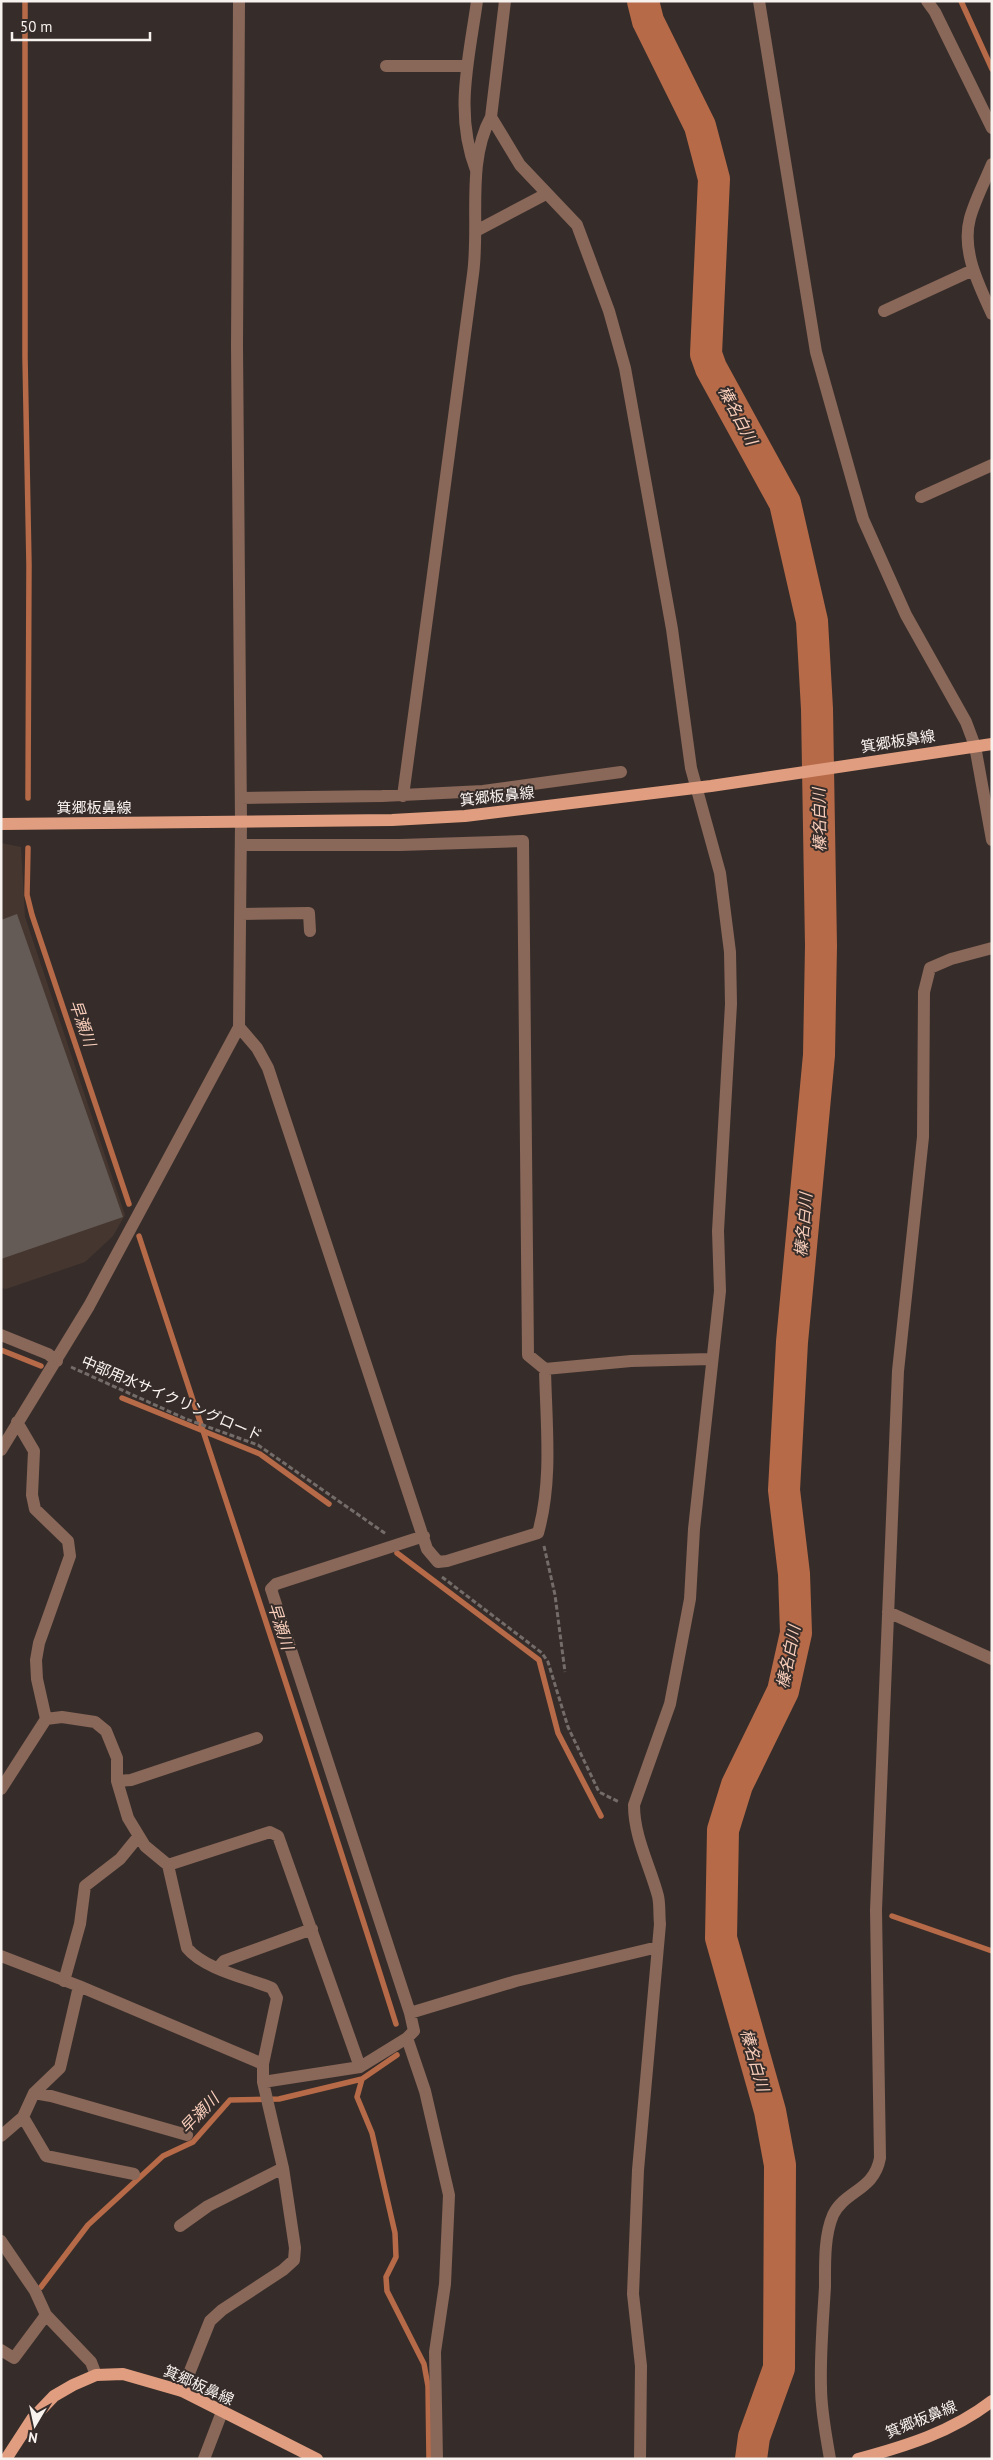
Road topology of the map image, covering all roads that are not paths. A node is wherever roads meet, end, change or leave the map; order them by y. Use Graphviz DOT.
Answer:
graph roads {
  1 [pos="239,1"];
  2 [pos="477,1"];
  3 [pos="505,1"];
  4 [pos="759,1"];
  5 [pos="927,1"];
  6 [pos="386,66"];
  7 [pos="466,66"];
  8 [pos="491,117"];
  9 [pos="992,128"];
  10 [pos="992,164"];
  11 [pos="477,172"];
  12 [pos="546,194"];
  13 [pos="476,231"];
  14 [pos="973,270"];
  15 [pos="991,309"];
  16 [pos="884,311"];
  17 [pos="992,465"];
  18 [pos="921,497"];
  19 [pos="992,744"];
  20 [pos="975,746"];
  21 [pos="621,772"];
  22 [pos="696,787"];
  23 [pos="403,796"];
  24 [pos="241,798"];
  25 [pos="241,822"];
  26 [pos="1,824"];
  27 [pos="992,840"];
  28 [pos="241,845"];
  29 [pos="241,914"];
  30 [pos="310,931"];
  31 [pos="992,948"];
  32 [pos="239,1027"];
  33 [pos="1,1335"];
  34 [pos="711,1359"];
  35 [pos="62,1363"];
  36 [pos="545,1369"];
  37 [pos="17,1422"];
  38 [pos="1,1450"];
  39 [pos="424,1536"];
  40 [pos="888,1612"];
  41 [pos="992,1659"];
  42 [pos="46,1719"];
  43 [pos="257,1738"];
  44 [pos="117,1781"];
  45 [pos="1,1789"];
  46 [pos="138,1837"];
  47 [pos="168,1864"];
  48 [pos="312,1929"];
  49 [pos="658,1946"];
  50 [pos="1,1956"];
  51 [pos="218,1968"];
  52 [pos="64,1980"];
  53 [pos="79,1986"];
  54 [pos="410,2013"];
  55 [pos="407,2038"];
  56 [pos="263,2064"];
  57 [pos="360,2068"];
  58 [pos="263,2082"];
  59 [pos="34,2093"];
  60 [pos="23,2117"];
  61 [pos="188,2135"];
  62 [pos="1,2136"];
  63 [pos="283,2168"];
  64 [pos="134,2174"];
  65 [pos="180,2226"];
  66 [pos="1,2241"];
  67 [pos="46,2315"];
  68 [pos="1,2350"];
  69 [pos="96,2375"];
  70 [pos="182,2391"];
  71 [pos="992,2401"];
  72 [pos="222,2412"];
  73 [pos="6,2459"];
  74 [pos="204,2459"];
  75 [pos="316,2459"];
  76 [pos="437,2459"];
  77 [pos="640,2459"];
  78 [pos="830,2459"];
  79 [pos="858,2459"];
  1 -- 24 [label="street"];
  2 -- 7 [label="street"];
  3 -- 8 [label="street"];
  4 -- 20 [label="street"];
  5 -- 9 [label="street"];
  6 -- 7 [label="street"];
  7 -- 11 [label="street"];
  8 -- 11 [label="street"];
  8 -- 12 [label="street"];
  10 -- 14 [label="street"];
  11 -- 13 [label="street"];
  12 -- 13 [label="street"];
  12 -- 22 [label="street"];
  13 -- 23 [label="street"];
  14 -- 15 [label="street"];
  14 -- 16 [label="street"];
  17 -- 18 [label="street"];
  19 -- 20 [label="main road, 箕郷板鼻線"];
  20 -- 22 [label="main road, 箕郷板鼻線"];
  20 -- 27 [label="street"];
  21 -- 23 [label="street"];
  22 -- 25 [label="main road, 箕郷板鼻線"];
  22 -- 34 [label="street"];
  23 -- 24 [label="street"];
  24 -- 25 [label="street"];
  25 -- 26 [label="main road, 箕郷板鼻線"];
  25 -- 28 [label="street"];
  28 -- 29 [label="street"];
  28 -- 36 [label="street"];
  29 -- 30 [label="street"];
  29 -- 32 [label="street"];
  31 -- 40 [label="street"];
  32 -- 35 [label="street"];
  32 -- 39 [label="street"];
  33 -- 35 [label="street"];
  34 -- 36 [label="street"];
  34 -- 49 [label="street"];
  35 -- 37 [label="street"];
  36 -- 39 [label="street"];
  37 -- 38 [label="street"];
  37 -- 42 [label="street"];
  39 -- 54 [label="street"];
  40 -- 41 [label="street"];
  40 -- 78 [label="street"];
  42 -- 44 [label="street"];
  42 -- 45 [label="street"];
  43 -- 44 [label="street"];
  44 -- 46 [label="street"];
  46 -- 47 [label="street"];
  46 -- 52 [label="street"];
  47 -- 48 [label="street"];
  47 -- 51 [label="street"];
  48 -- 51 [label="street"];
  48 -- 57 [label="street"];
  49 -- 54 [label="street"];
  49 -- 77 [label="street"];
  50 -- 52 [label="street"];
  51 -- 56 [label="street"];
  52 -- 53 [label="street"];
  53 -- 56 [label="street"];
  53 -- 59 [label="street"];
  54 -- 55 [label="street"];
  55 -- 57 [label="street"];
  55 -- 76 [label="street"];
  56 -- 58 [label="street"];
  57 -- 58 [label="street"];
  58 -- 63 [label="street"];
  59 -- 60 [label="street"];
  59 -- 61 [label="street"];
  60 -- 62 [label="street"];
  60 -- 64 [label="street"];
  63 -- 65 [label="street"];
  63 -- 70 [label="street"];
  66 -- 67 [label="street"];
  67 -- 68 [label="street"];
  67 -- 69 [label="street"];
  69 -- 70 [label="main road, 箕郷板鼻線"];
  69 -- 73 [label="main road, 箕郷板鼻線"];
  70 -- 72 [label="main road, 箕郷板鼻線"];
  71 -- 79 [label="main road, 箕郷板鼻線"];
  72 -- 74 [label="street"];
  72 -- 75 [label="main road, 箕郷板鼻線"];
}
